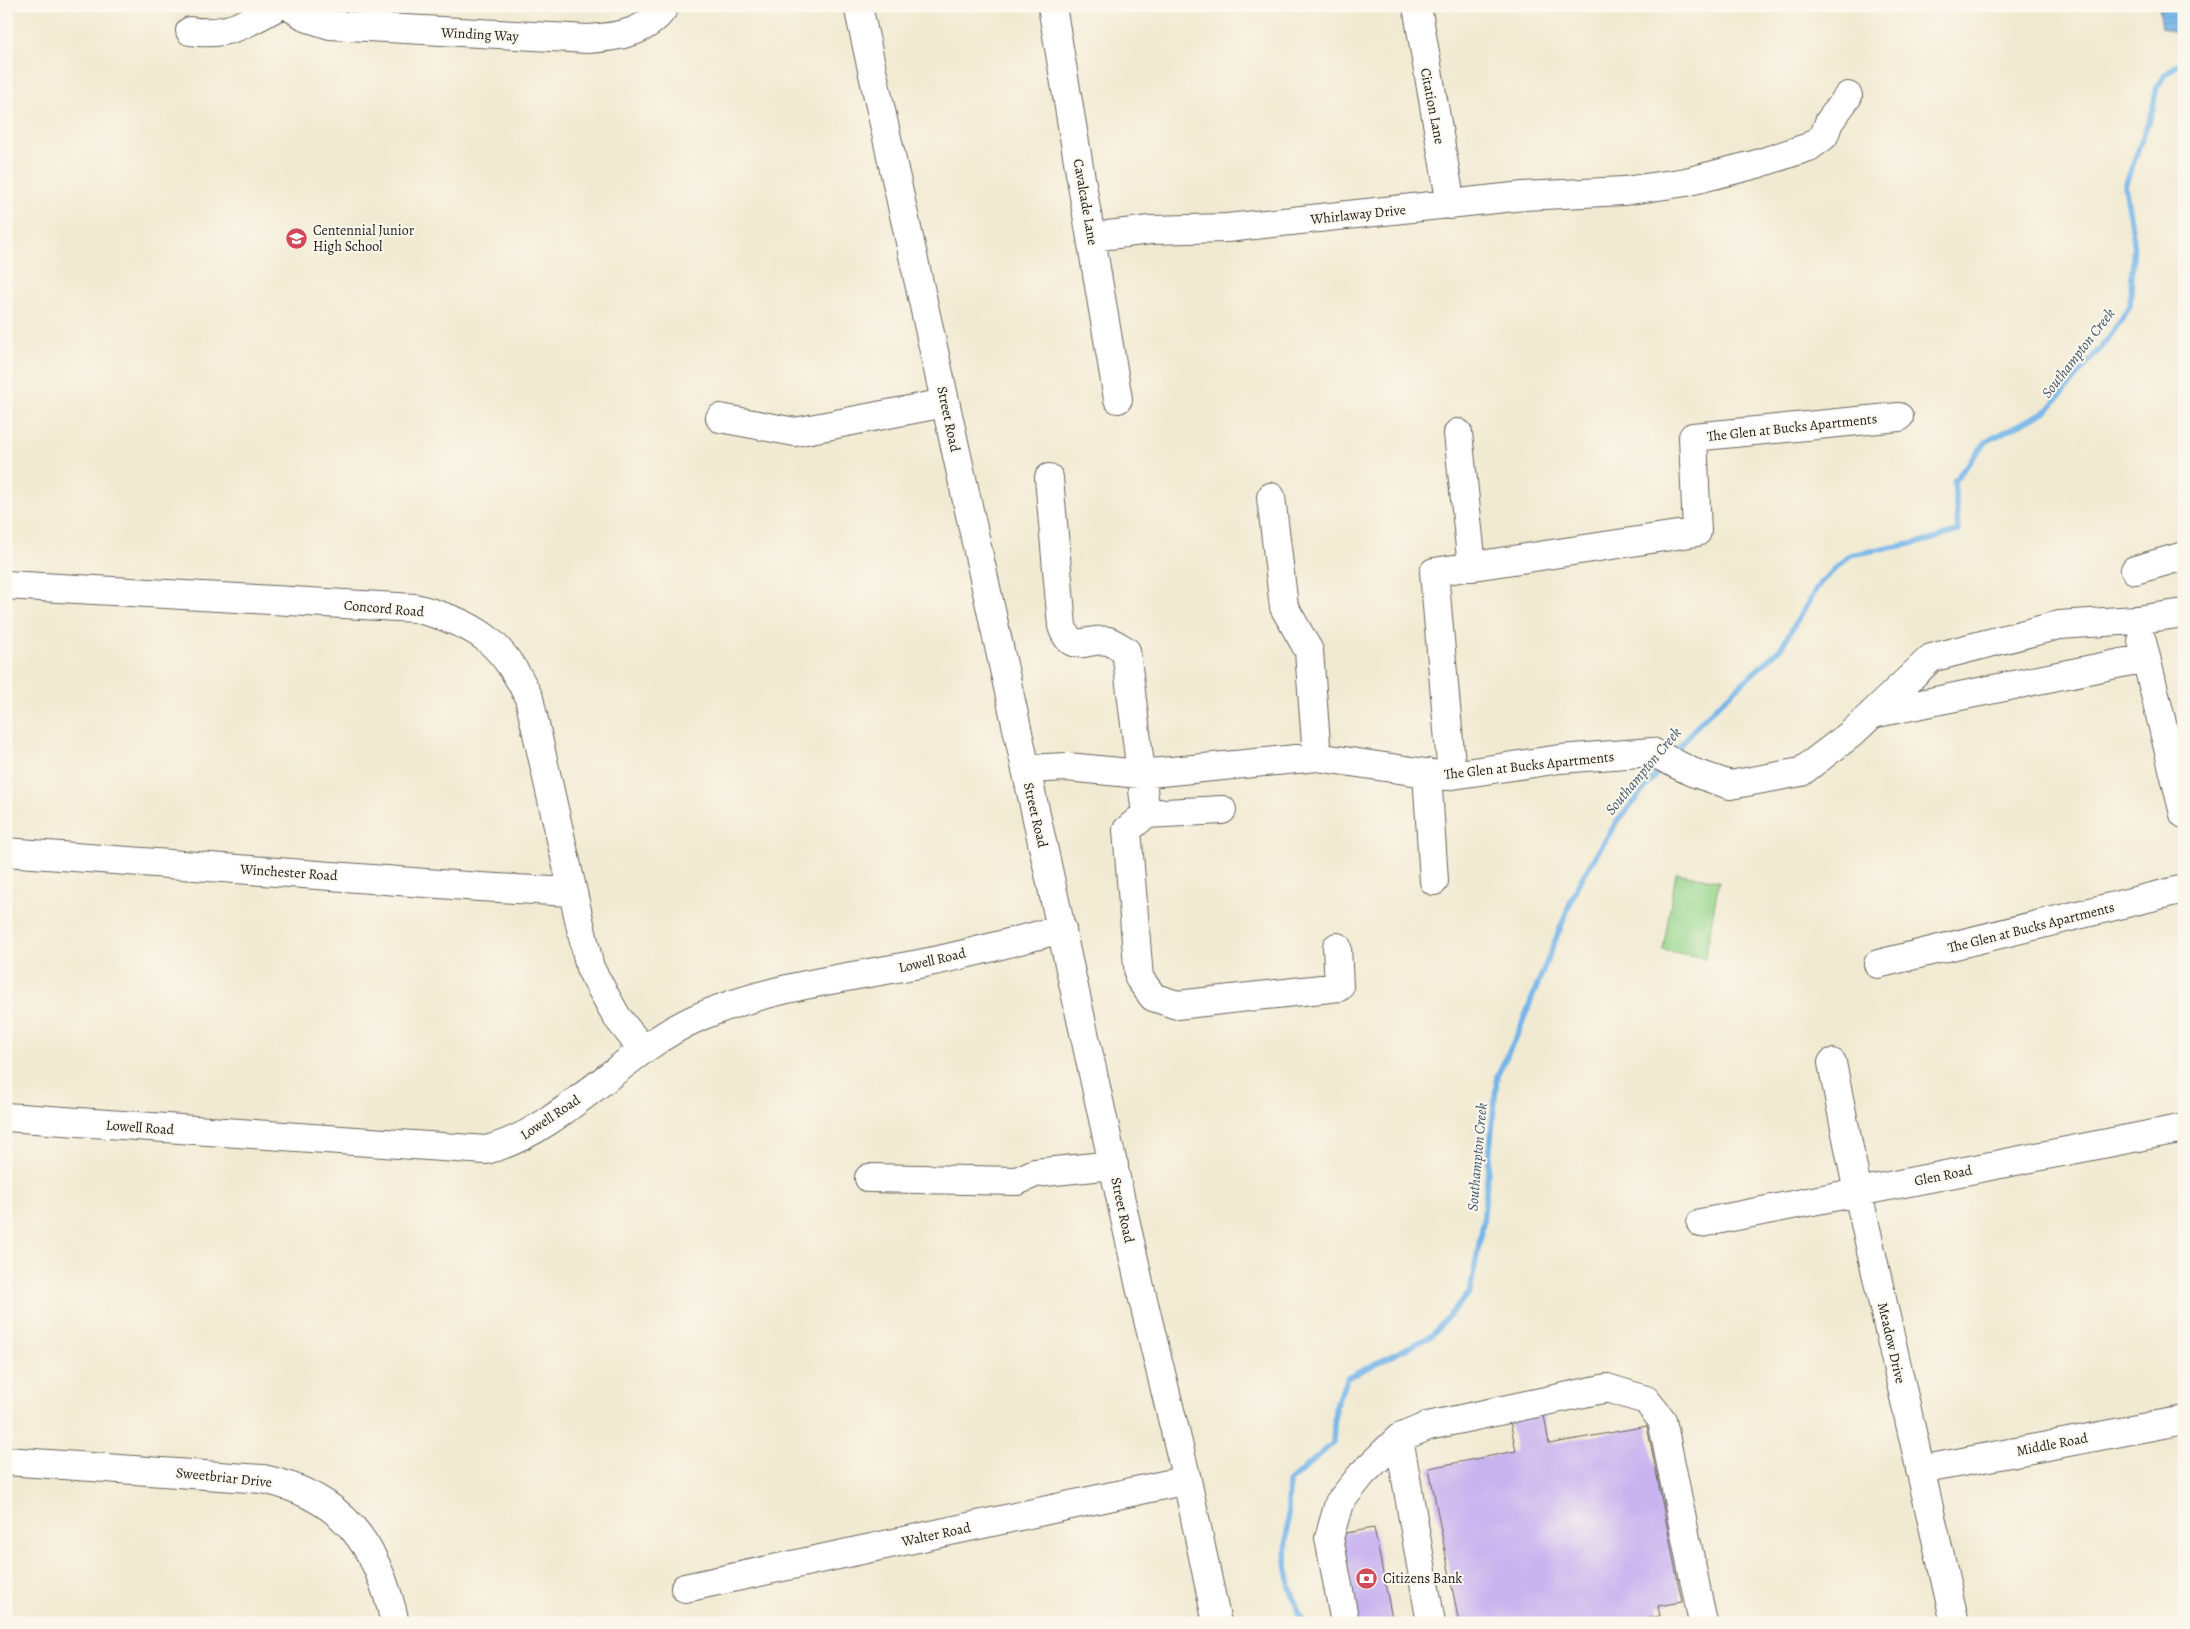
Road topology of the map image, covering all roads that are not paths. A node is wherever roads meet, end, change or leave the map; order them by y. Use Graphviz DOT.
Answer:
graph roads {
  1 [pos="278,6"];
  2 [pos="289,6"];
  3 [pos="665,6"];
  4 [pos="858,6"];
  5 [pos="1052,6"];
  6 [pos="1417,6"];
  7 [pos="190,31"];
  8 [pos="1848,96"];
  9 [pos="1451,205"];
  10 [pos="1092,236"];
  11 [pos="1118,399"];
  12 [pos="946,403"];
  13 [pos="1899,417"];
  14 [pos="720,418"];
  15 [pos="1458,433"];
  16 [pos="1049,478"];
  17 [pos="1272,497"];
  18 [pos="2184,556"];
  19 [pos="1472,567"];
  20 [pos="2135,570"];
  21 [pos="6,585"];
  22 [pos="2184,613"];
  23 [pos="2136,620"];
  24 [pos="2146,658"];
  25 [pos="1872,714"];
  26 [pos="1317,757"];
  27 [pos="1026,769"];
  28 [pos="1140,774"];
  29 [pos="1439,774"];
  30 [pos="1222,810"];
  31 [pos="1146,814"];
  32 [pos="2184,814"];
  33 [pos="6,852"];
  34 [pos="1434,881"];
  35 [pos="2184,889"];
  36 [pos="571,892"];
  37 [pos="1062,929"];
  38 [pos="1337,946"];
  39 [pos="1878,964"];
  40 [pos="643,1050"];
  41 [pos="1832,1063"];
  42 [pos="6,1117"];
  43 [pos="2184,1128"];
  44 [pos="1114,1165"];
  45 [pos="869,1178"];
  46 [pos="1858,1193"];
  47 [pos="1701,1223"];
  48 [pos="2184,1420"];
  49 [pos="1399,1438"];
  50 [pos="6,1461"];
  51 [pos="1920,1470"];
  52 [pos="1187,1480"];
  53 [pos="685,1588"];
  54 [pos="396,1623"];
  55 [pos="1217,1623"];
  56 [pos="1345,1623"];
  57 [pos="1432,1623"];
  58 [pos="1703,1623"];
  59 [pos="1955,1623"];
  1 -- 7 [label="street"];
  2 -- 3 [label="street, Winding Way"];
  4 -- 12 [label="street, Street Road"];
  5 -- 10 [label="street, Cavalcade Lane"];
  6 -- 9 [label="street, Citation Lane"];
  8 -- 9 [label="street, Whirlaway Drive"];
  9 -- 10 [label="street, Whirlaway Drive"];
  10 -- 11 [label="street, Cavalcade Lane"];
  12 -- 14 [label="street"];
  12 -- 27 [label="street, Street Road"];
  13 -- 19 [label="street, The Glen at Bucks Apartments"];
  15 -- 19 [label="street"];
  16 -- 28 [label="street"];
  17 -- 26 [label="street"];
  18 -- 20 [label="street"];
  19 -- 29 [label="street"];
  21 -- 36 [label="street, Concord Road"];
  22 -- 23 [label="street, The Glen at Bucks Apartments"];
  23 -- 24 [label="street"];
  23 -- 25 [label="street, The Glen at Bucks Apartments"];
  24 -- 25 [label="street"];
  24 -- 32 [label="street"];
  25 -- 29 [label="street, The Glen at Bucks Apartments"];
  26 -- 28 [label="street, The Glen at Bucks Apartments"];
  26 -- 29 [label="street, The Glen at Bucks Apartments"];
  27 -- 28 [label="street, The Glen at Bucks Apartments"];
  27 -- 37 [label="street, Street Road"];
  28 -- 31 [label="street"];
  29 -- 34 [label="street"];
  30 -- 31 [label="street"];
  31 -- 38 [label="street"];
  33 -- 36 [label="street, Winchester Road"];
  35 -- 39 [label="street, The Glen at Bucks Apartments"];
  36 -- 40 [label="street, Concord Road"];
  37 -- 40 [label="street, Lowell Road"];
  37 -- 44 [label="street, Street Road"];
  40 -- 42 [label="street, Lowell Road"];
  41 -- 46 [label="street, Meadow Drive"];
  43 -- 46 [label="street, Glen Road"];
  44 -- 45 [label="street"];
  44 -- 52 [label="street, Street Road"];
  46 -- 47 [label="street, Glen Road"];
  46 -- 51 [label="street, Meadow Drive"];
  48 -- 51 [label="street, Middle Road"];
  49 -- 56 [label="street"];
  49 -- 57 [label="street"];
  49 -- 58 [label="street"];
  50 -- 54 [label="street, Sweetbriar Drive"];
  51 -- 59 [label="street, Meadow Drive"];
  52 -- 53 [label="street, Walter Road"];
  52 -- 55 [label="street, Street Road"];
}
